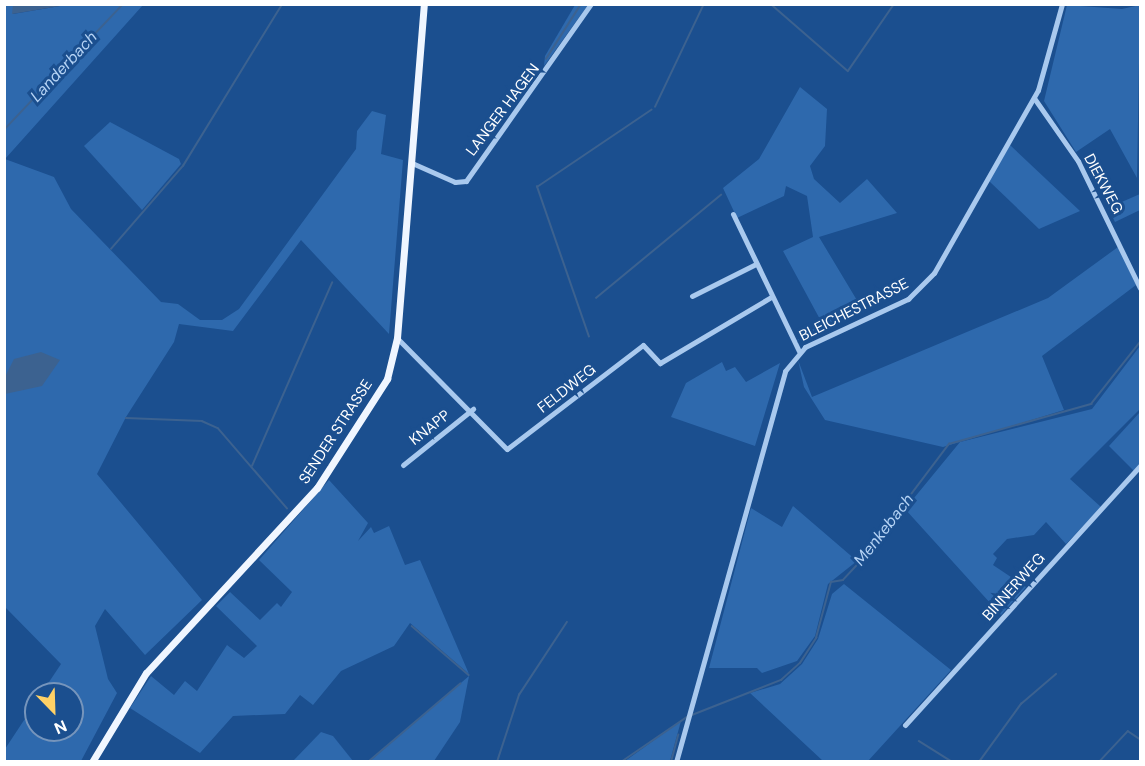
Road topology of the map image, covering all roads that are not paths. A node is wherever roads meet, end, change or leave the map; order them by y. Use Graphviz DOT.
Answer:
graph roads {
  1 [pos="424,4"];
  2 [pos="591,4"];
  3 [pos="1062,4"];
  4 [pos="1034,98"];
  5 [pos="412,163"];
  6 [pos="733,214"];
  7 [pos="756,264"];
  8 [pos="1140,288"];
  9 [pos="692,296"];
  10 [pos="771,297"];
  11 [pos="397,338"];
  12 [pos="799,351"];
  13 [pos="473,410"];
  14 [pos="403,465"];
  15 [pos="1140,466"];
  16 [pos="906,725"];
  17 [pos="92,762"];
  18 [pos="676,762"];
  1 -- 5 [label="main road, SENDER STRASSE"];
  2 -- 5 [label="street, LANGER HAGEN"];
  3 -- 4 [label="street, BLEICHESTRASSE"];
  4 -- 8 [label="street, DIEKWEG"];
  4 -- 12 [label="street, BLEICHESTRASSE"];
  5 -- 11 [label="main road, SENDER STRASSE"];
  6 -- 7 [label="street"];
  7 -- 9 [label="street"];
  7 -- 10 [label="street"];
  10 -- 12 [label="street"];
  10 -- 13 [label="street, FELDWEG"];
  11 -- 13 [label="street, FELDWEG"];
  11 -- 17 [label="main road, SENDER STRASSE"];
  12 -- 18 [label="street, BLEICHESTRASSE"];
  13 -- 14 [label="street, KNAPP"];
  15 -- 16 [label="street, BINNERWEG"];
}
